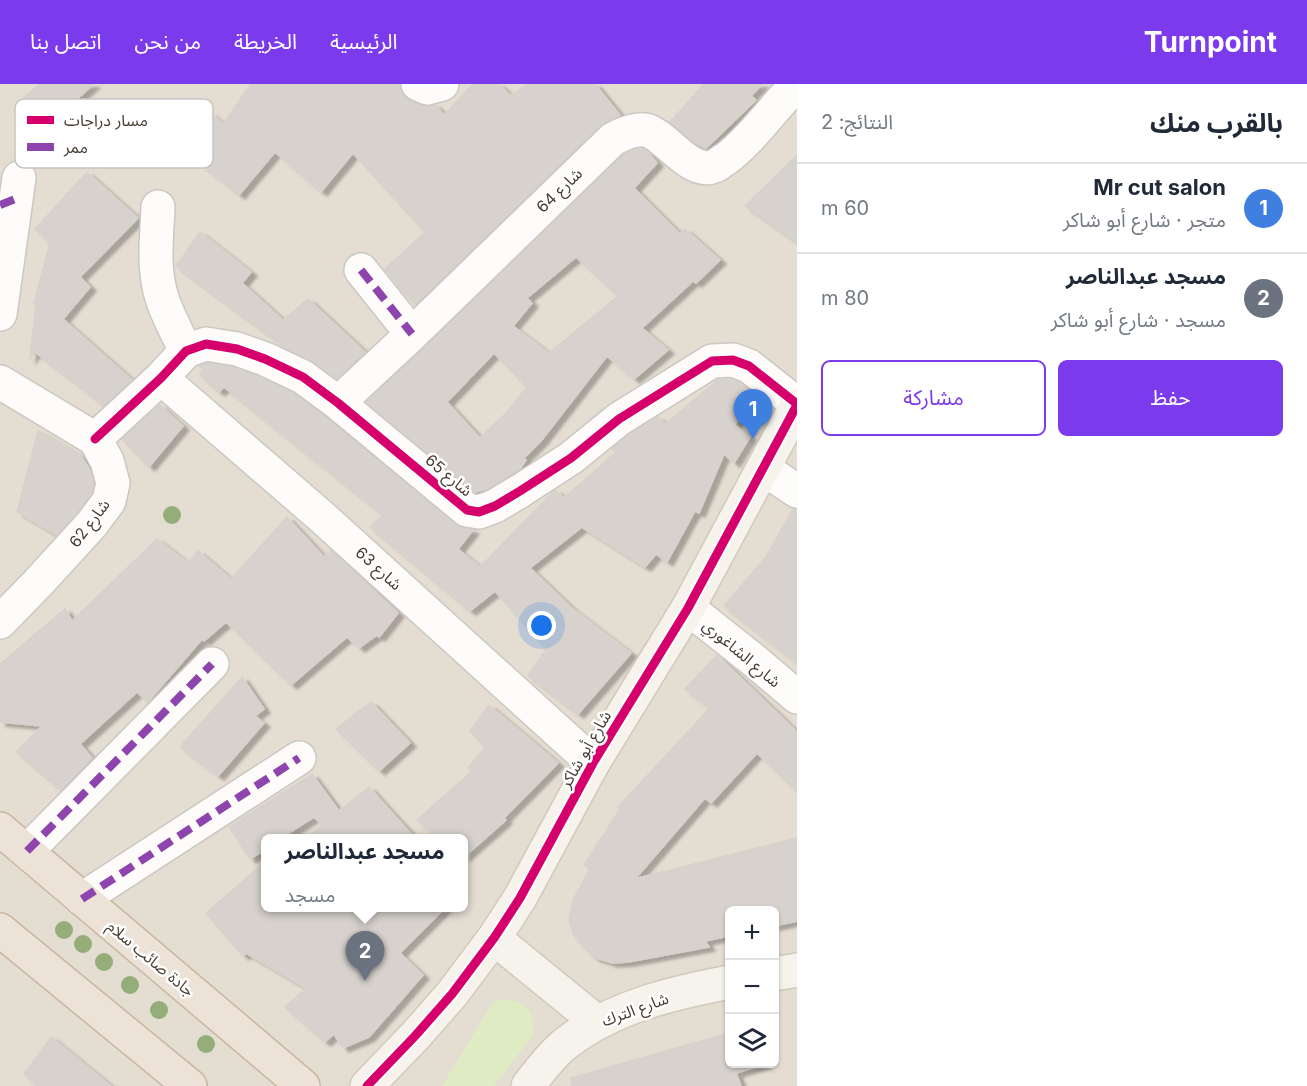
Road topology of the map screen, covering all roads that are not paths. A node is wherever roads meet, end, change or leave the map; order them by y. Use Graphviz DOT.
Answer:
graph roads {
  1 [pos="418,84"];
  2 [pos="441,84"];
  3 [pos="797,84"];
  4 [pos="11,194"];
  5 [pos="158,207"];
  6 [pos="361,270"];
  7 [pos="0,314"];
  8 [pos="412,334"];
  9 [pos="186,351"];
  10 [pos="161,378"];
  11 [pos="0,382"];
  12 [pos="338,403"];
  13 [pos="797,404"];
  14 [pos="95,439"];
  15 [pos="764,469"];
  16 [pos="797,491"];
  17 [pos="688,608"];
  18 [pos="0,622"];
  19 [pos="212,664"];
  20 [pos="797,698"];
  21 [pos="299,758"];
  22 [pos="593,763"];
  23 [pos="0,830"];
  24 [pos="27,851"];
  25 [pos="82,899"];
  26 [pos="0,930"];
  27 [pos="494,938"];
  28 [pos="797,970"];
  29 [pos="779,973"];
  30 [pos="725,983"];
  31 [pos="597,1022"];
  32 [pos="190,1086"];
  33 [pos="303,1086"];
  34 [pos="367,1086"];
  35 [pos="528,1086"];
  1 -- 2 [label="street"];
  3 -- 8 [label="street, شارع 64"];
  4 -- 7 [label="street"];
  5 -- 9 [label="street"];
  6 -- 8 [label="street"];
  8 -- 12 [label="street, شارع 64"];
  9 -- 10 [label="street"];
  9 -- 12 [label="street, شارع 65"];
  10 -- 14 [label="street"];
  10 -- 22 [label="street, شارع 63"];
  11 -- 14 [label="street"];
  12 -- 13 [label="street, شارع 65"];
  13 -- 15 [label="street, شارع أبو شاكر"];
  14 -- 18 [label="street, شارع 62"];
  15 -- 16 [label="street"];
  15 -- 17 [label="street, شارع أبو شاكر"];
  17 -- 20 [label="street, شارع الشاغوري"];
  17 -- 22 [label="street, شارع أبو شاكر"];
  19 -- 24 [label="street"];
  21 -- 25 [label="street"];
  22 -- 27 [label="street, شارع أبو شاكر"];
  23 -- 24 [label="highway, جادة صائب سلام"];
  24 -- 25 [label="highway, جادة صائب سلام"];
  25 -- 33 [label="highway, جادة صائب سلام"];
  26 -- 32 [label="highway"];
  27 -- 31 [label="street"];
  27 -- 34 [label="street, شارع أبو شاكر"];
  28 -- 29 [label="street"];
  30 -- 31 [label="street, شارع الترك"];
  31 -- 35 [label="street, شارع الترك"];
}
